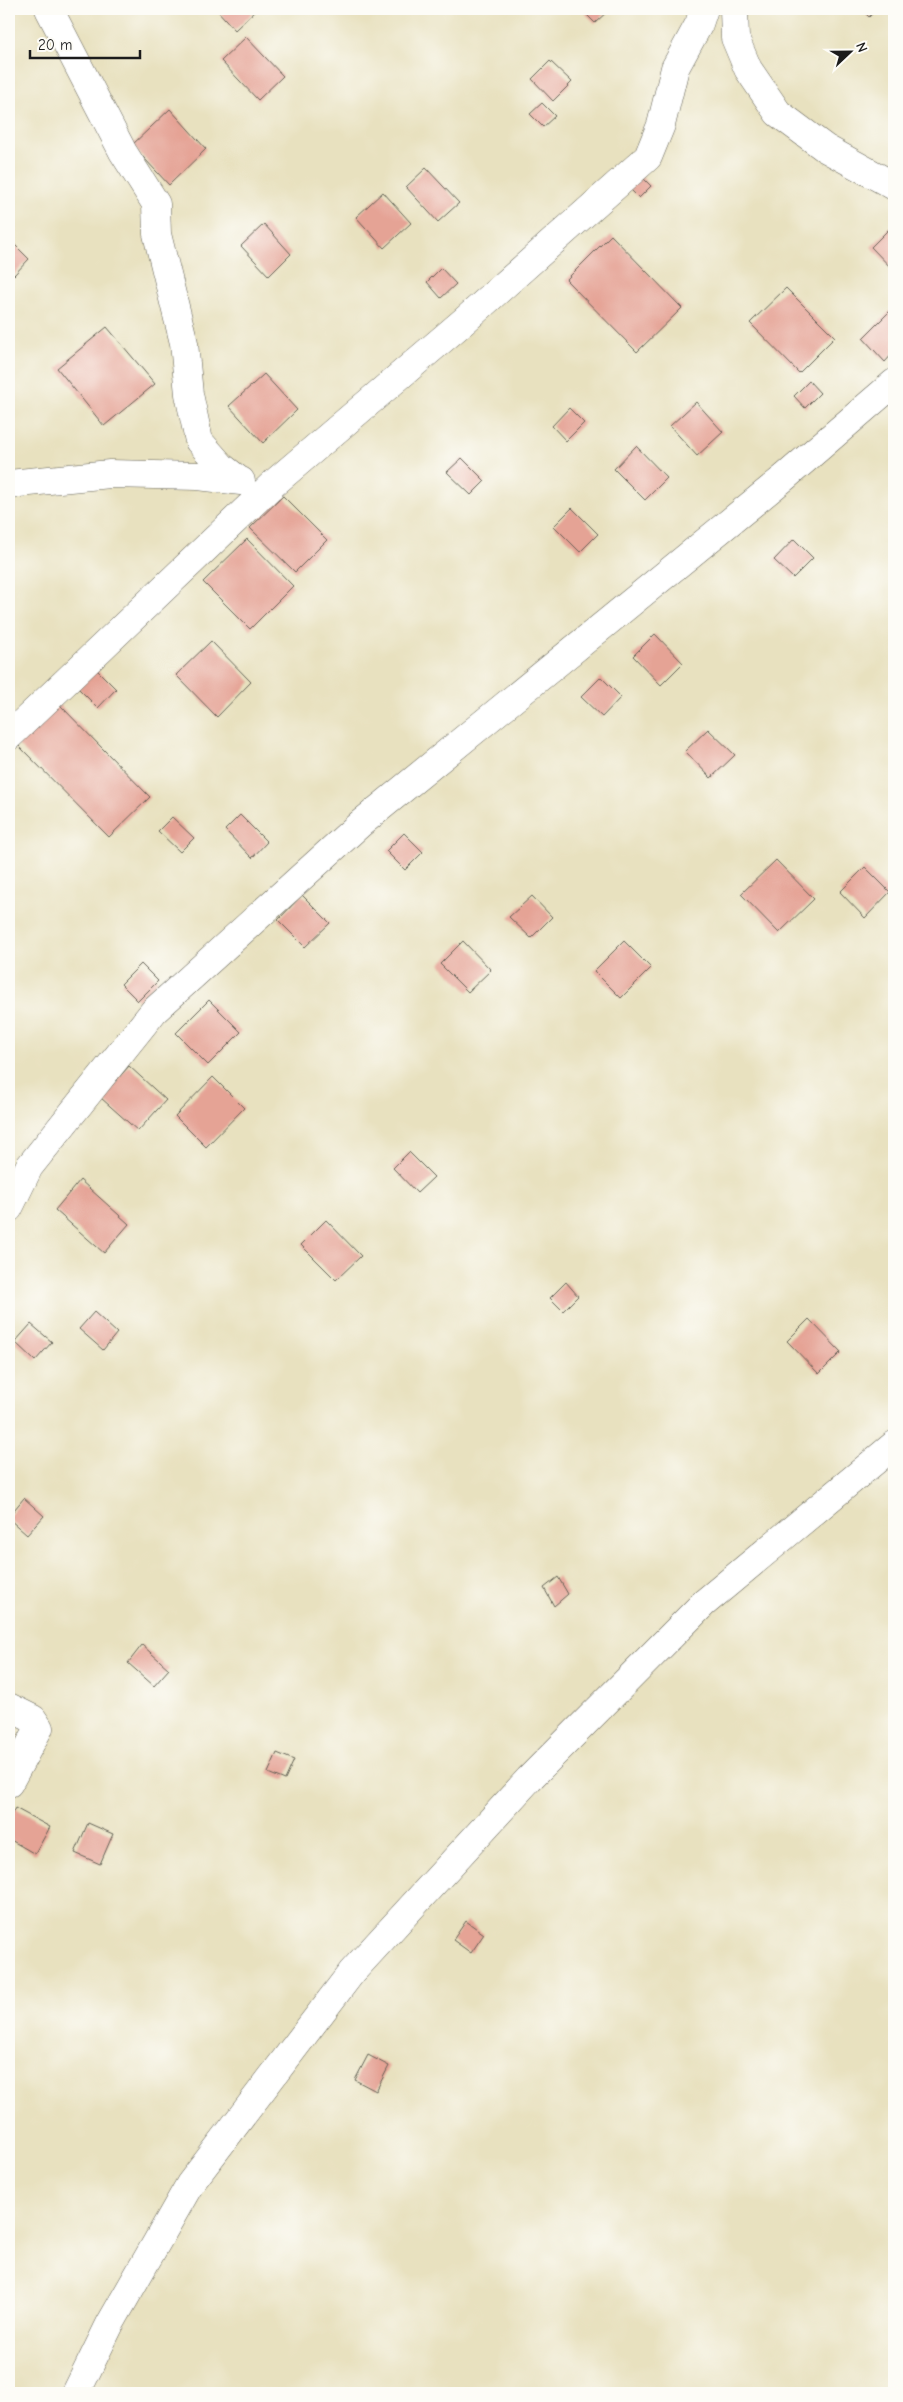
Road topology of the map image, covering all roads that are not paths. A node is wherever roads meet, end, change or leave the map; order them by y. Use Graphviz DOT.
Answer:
graph roads {
  1 [pos="49,9"];
  2 [pos="704,9"];
  3 [pos="734,9"];
  4 [pos="894,186"];
  5 [pos="894,383"];
  6 [pos="240,480"];
  7 [pos="9,484"];
  8 [pos="273,484"];
  9 [pos="9,736"];
  10 [pos="9,1208"];
  11 [pos="894,1445"];
  12 [pos="9,1707"];
  13 [pos="9,1783"];
  14 [pos="76,2393"];
  1 -- 6 [label="street"];
  2 -- 8 [label="street"];
  3 -- 4 [label="street"];
  5 -- 10 [label="street"];
  6 -- 7 [label="street"];
  6 -- 8 [label="street"];
  8 -- 9 [label="street"];
  11 -- 14 [label="street"];
  12 -- 13 [label="street"];
}
